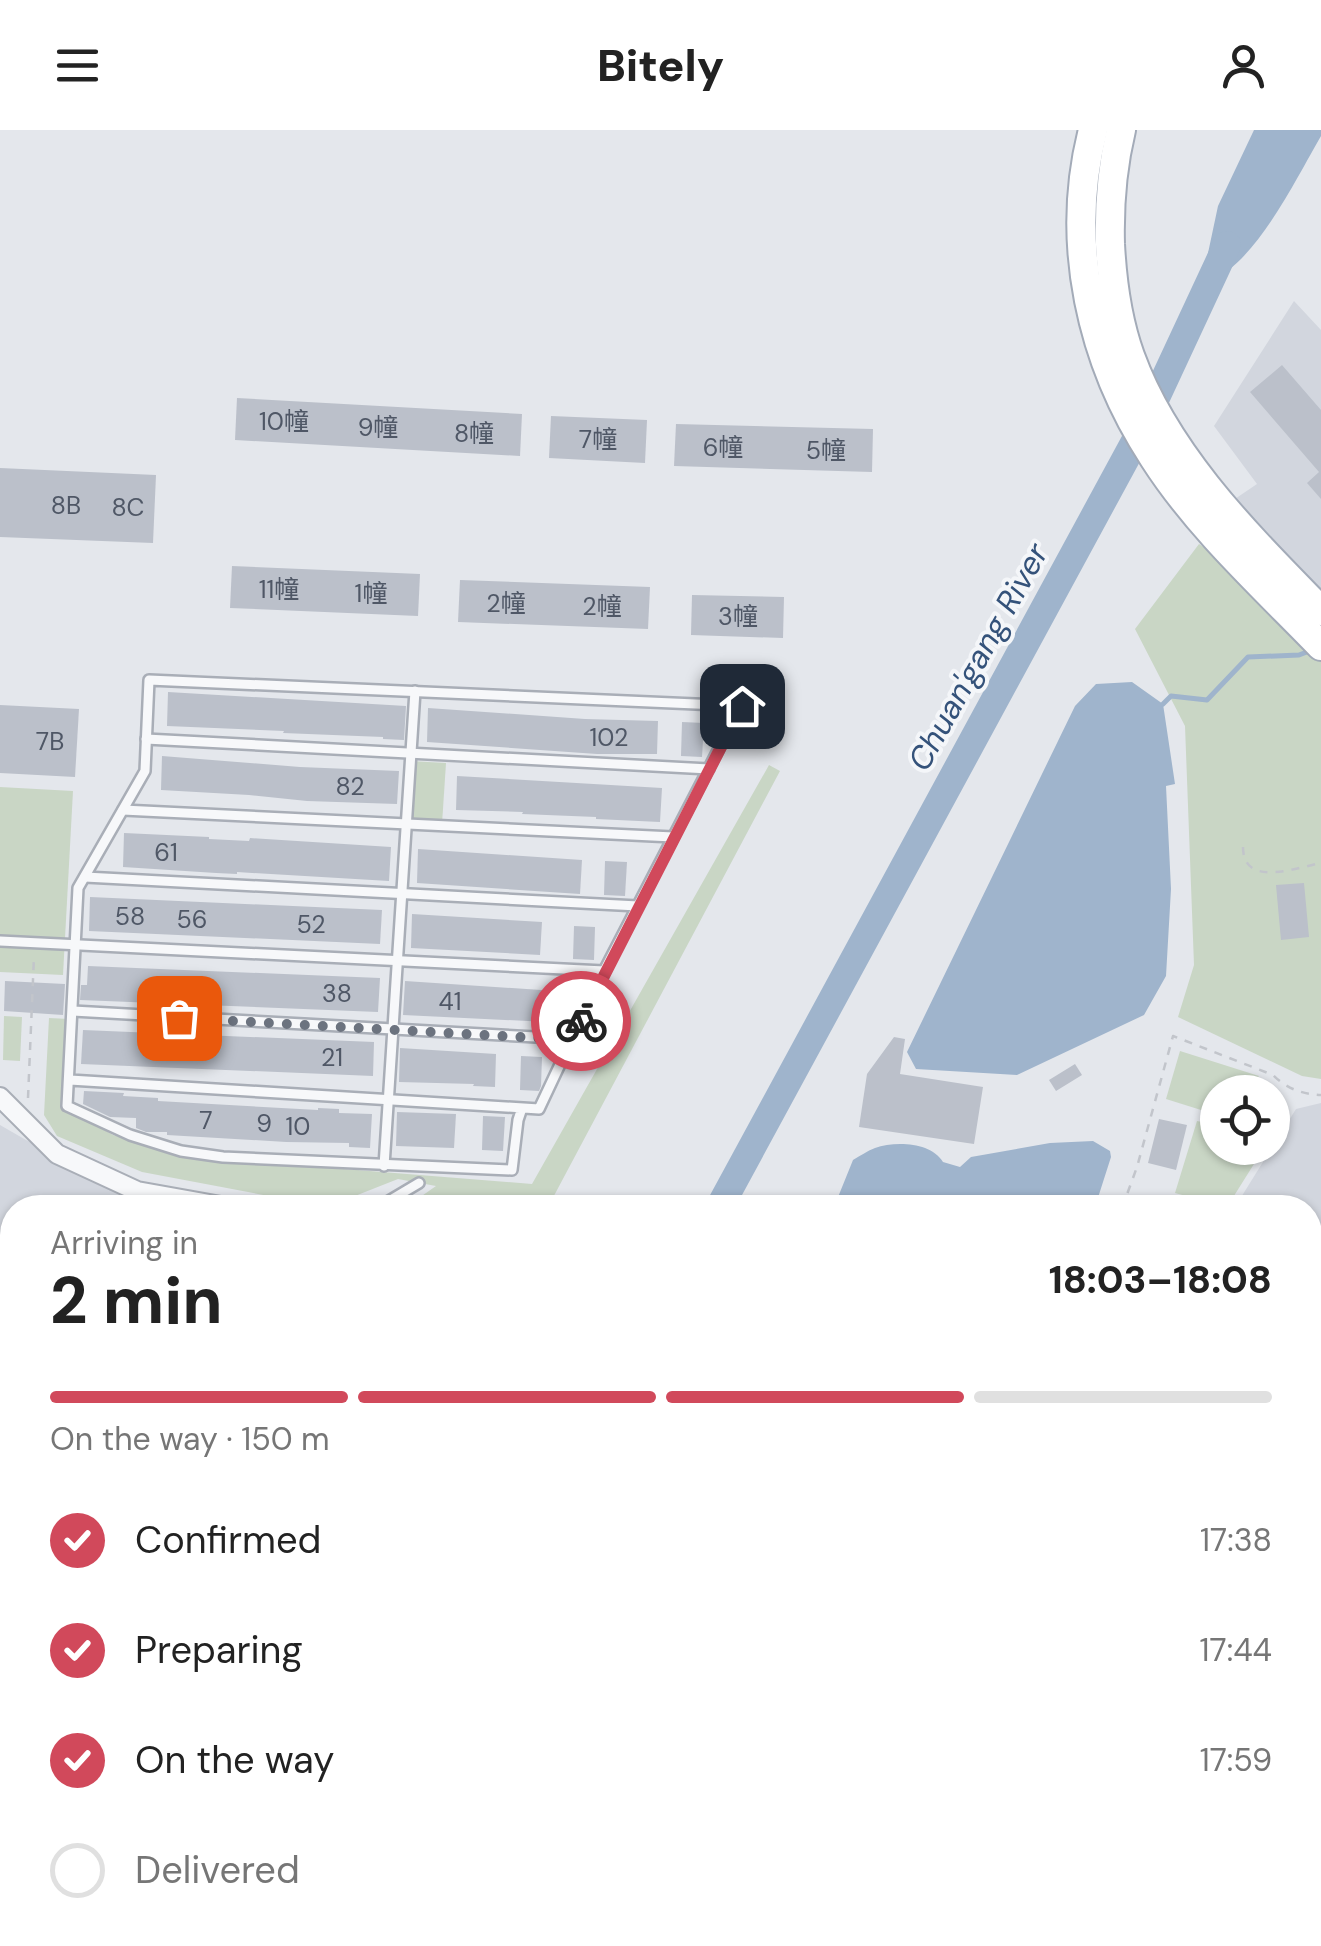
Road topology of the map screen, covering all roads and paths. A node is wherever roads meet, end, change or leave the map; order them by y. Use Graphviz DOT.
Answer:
graph roads {
  1 [pos="1093,130"];
  2 [pos="1121,130"];
  3 [pos="1179,471"];
  4 [pos="1318,632"];
  5 [pos="415,691"];
  6 [pos="146,740"];
  7 [pos="411,753"];
  8 [pos="709,769"];
  9 [pos="123,810"];
  10 [pos="406,824"];
  11 [pos="673,838"];
  12 [pos="1242,847"];
  13 [pos="1321,863"];
  14 [pos="85,877"];
  15 [pos="402,894"];
  16 [pos="638,906"];
  17 [pos="0,941"];
  18 [pos="34,943"];
  19 [pos="76,945"];
  20 [pos="397,960"];
  21 [pos="604,971"];
  22 [pos="73,1012"];
  23 [pos="393,1030"];
  24 [pos="572,1040"];
  25 [pos="70,1080"];
  26 [pos="1321,1095"];
  27 [pos="0,1098"];
  28 [pos="388,1100"];
  29 [pos="522,1108"];
  30 [pos="27,1123"];
  31 [pos="384,1166"];
  32 [pos="419,1183"];
  33 [pos="160,1195"];
  34 [pos="399,1195"];
  35 [pos="1127,1195"];
  1 -- 3 [label="main road"];
  2 -- 3 [label="main road"];
  3 -- 4 [label="main road"];
  5 -- 6 [label="lane"];
  5 -- 7 [label="lane"];
  5 -- 8 [label="lane"];
  6 -- 7 [label="lane"];
  6 -- 9 [label="lane"];
  7 -- 8 [label="lane"];
  7 -- 10 [label="lane"];
  8 -- 11 [label="lane"];
  9 -- 10 [label="lane"];
  9 -- 14 [label="lane"];
  10 -- 11 [label="lane"];
  10 -- 15 [label="lane"];
  11 -- 16 [label="lane"];
  12 -- 13 [label="path"];
  14 -- 15 [label="lane"];
  14 -- 19 [label="lane"];
  15 -- 16 [label="lane"];
  15 -- 20 [label="lane"];
  16 -- 21 [label="lane"];
  17 -- 18 [label="lane"];
  18 -- 19 [label="lane"];
  18 -- 30 [label="path"];
  19 -- 20 [label="lane"];
  19 -- 22 [label="lane"];
  20 -- 21 [label="lane"];
  20 -- 23 [label="lane"];
  21 -- 24 [label="lane"];
  22 -- 23 [label="lane"];
  22 -- 25 [label="lane"];
  23 -- 24 [label="lane"];
  23 -- 28 [label="lane"];
  24 -- 29 [label="lane"];
  25 -- 28 [label="lane"];
  25 -- 31 [label="lane"];
  26 -- 35 [label="path"];
  27 -- 30 [label="street"];
  28 -- 29 [label="lane"];
  28 -- 31 [label="lane"];
  29 -- 31 [label="lane"];
  30 -- 33 [label="street"];
  32 -- 34 [label="lane"];
}
